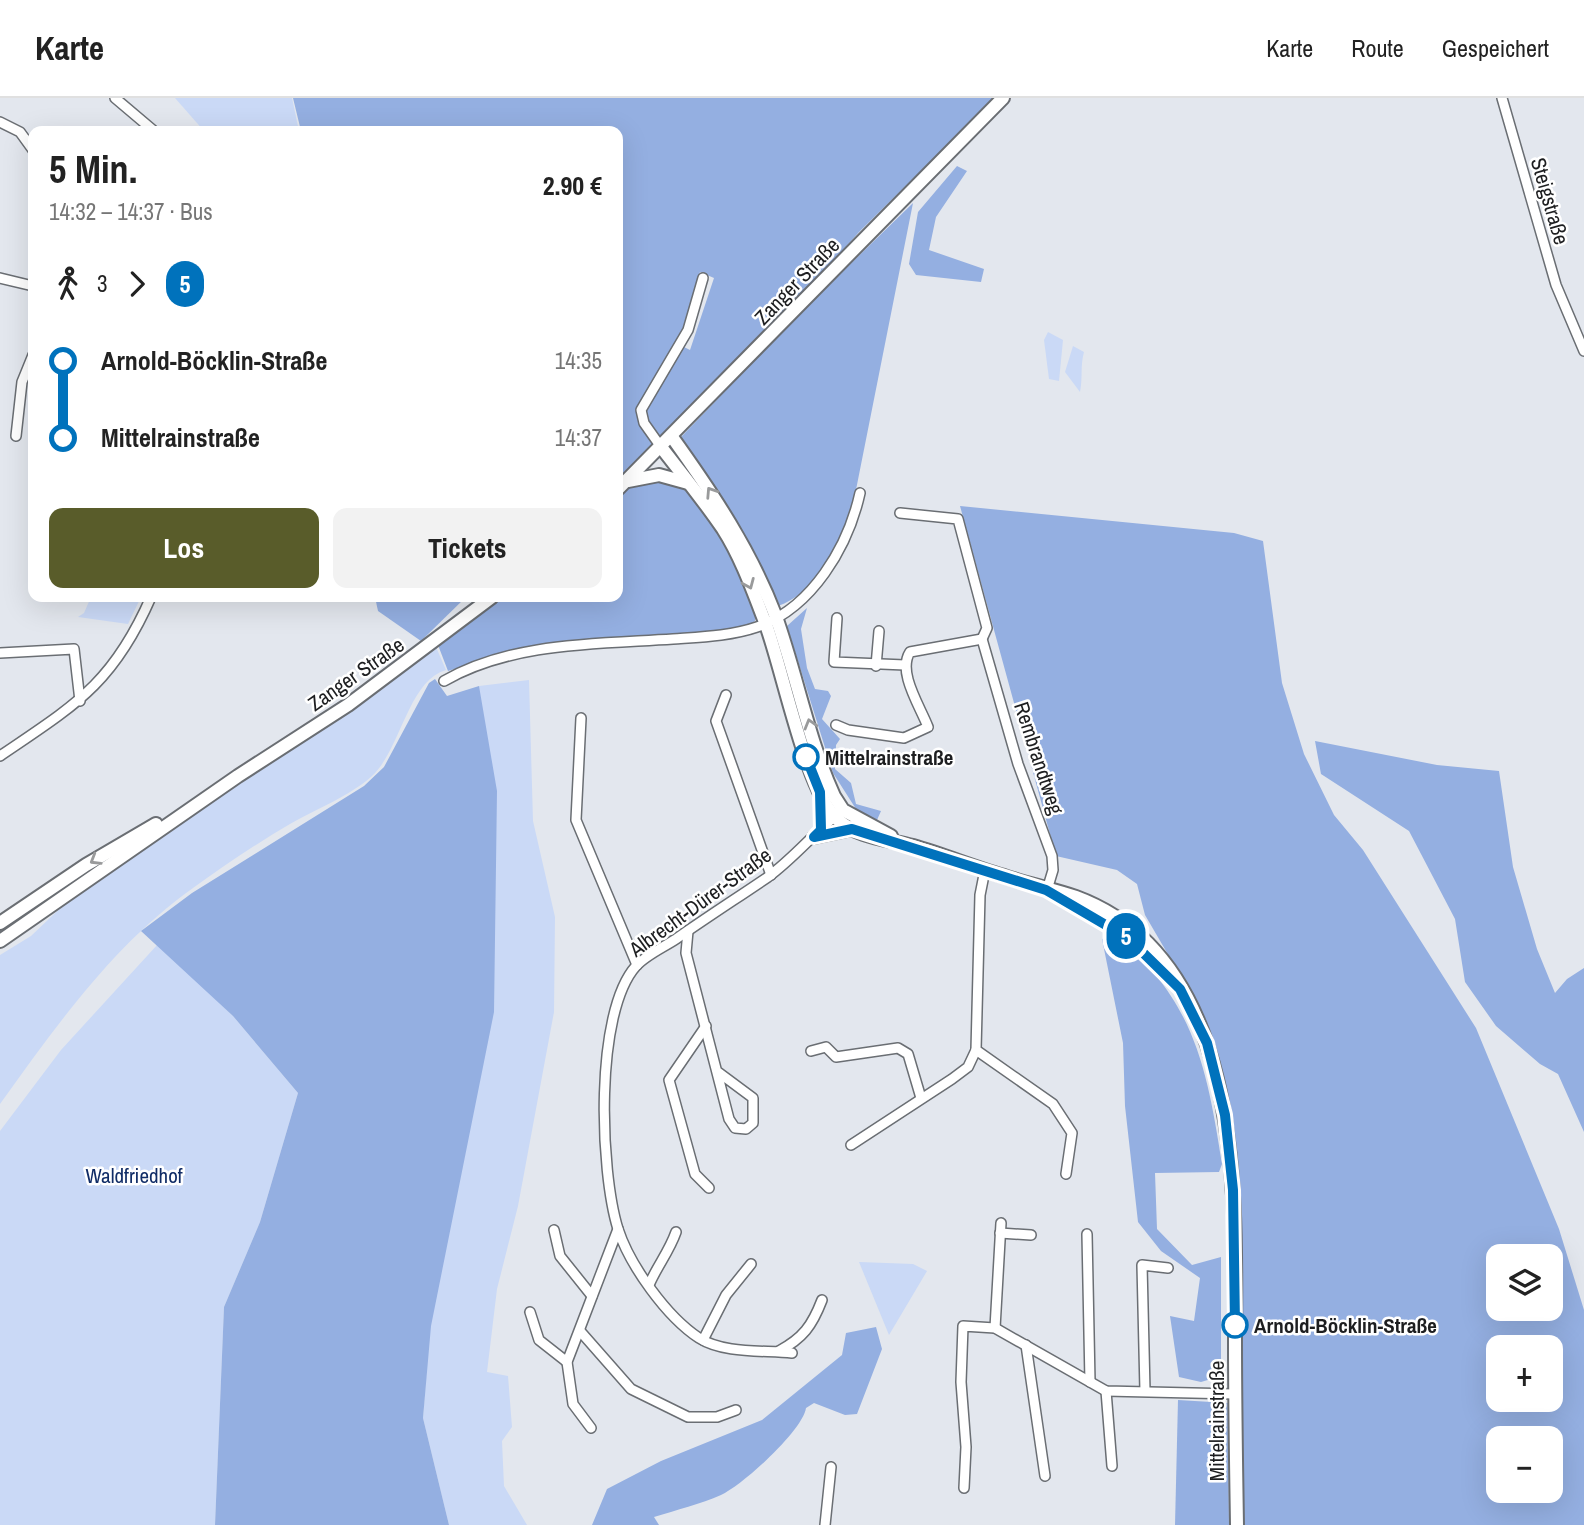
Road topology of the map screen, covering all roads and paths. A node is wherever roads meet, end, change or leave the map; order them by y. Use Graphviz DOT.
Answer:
graph roads {
  1 [pos="116,98"];
  2 [pos="1003,98"];
  3 [pos="1502,98"];
  4 [pos="0,122"];
  5 [pos="148,126"];
  6 [pos="28,143"];
  7 [pos="0,278"];
  8 [pos="703,278"];
  9 [pos="28,285"];
  10 [pos="1584,351"];
  11 [pos="28,367"];
  12 [pos="16,436"];
  13 [pos="673,437"];
  14 [pos="662,447"];
  15 [pos="623,484"];
  16 [pos="690,484"];
  17 [pos="623,485"];
  18 [pos="860,493"];
  19 [pos="900,513"];
  20 [pos="149,602"];
  21 [pos="485,602"];
  22 [pos="837,618"];
  23 [pos="771,620"];
  24 [pos="879,631"];
  25 [pos="982,639"];
  26 [pos="0,653"];
  27 [pos="905,665"];
  28 [pos="876,666"];
  29 [pos="444,681"];
  30 [pos="726,695"];
  31 [pos="80,701"];
  32 [pos="581,718"];
  33 [pos="836,725"];
  34 [pos="0,756"];
  35 [pos="238,776"];
  36 [pos="820,792"];
  37 [pos="839,813"];
  38 [pos="852,829"];
  39 [pos="818,834"];
  40 [pos="913,846"];
  41 [pos="985,870"];
  42 [pos="771,875"];
  43 [pos="1046,890"];
  44 [pos="0,923"];
  45 [pos="688,931"];
  46 [pos="0,941"];
  47 [pos="636,965"];
  48 [pos="706,1026"];
  49 [pos="976,1050"];
  50 [pos="811,1051"];
  51 [pos="718,1072"];
  52 [pos="921,1097"];
  53 [pos="851,1145"];
  54 [pos="1066,1174"];
  55 [pos="709,1188"];
  56 [pos="1000,1223"];
  57 [pos="618,1229"];
  58 [pos="554,1230"];
  59 [pos="676,1232"];
  60 [pos="1000,1233"];
  61 [pos="1031,1234"];
  62 [pos="1087,1234"];
  63 [pos="751,1264"];
  64 [pos="1168,1268"];
  65 [pos="649,1285"];
  66 [pos="592,1296"];
  67 [pos="822,1300"];
  68 [pos="530,1312"];
  69 [pos="995,1328"];
  70 [pos="580,1331"];
  71 [pos="703,1340"];
  72 [pos="1026,1345"];
  73 [pos="777,1352"];
  74 [pos="792,1353"];
  75 [pos="566,1362"];
  76 [pos="1090,1382"];
  77 [pos="1106,1391"];
  78 [pos="1145,1391"];
  79 [pos="1235,1394"];
  80 [pos="736,1409"];
  81 [pos="591,1428"];
  82 [pos="1112,1466"];
  83 [pos="831,1467"];
  84 [pos="1045,1476"];
  85 [pos="964,1488"];
  86 [pos="825,1525"];
  87 [pos="1237,1525"];
  1 -- 5 [label="street"];
  2 -- 13 [label="street, Zanger Straße"];
  3 -- 10 [label="street, Steigstraße"];
  4 -- 6 [label="street"];
  7 -- 9 [label="street"];
  8 -- 14 [label="street"];
  11 -- 12 [label="street"];
  13 -- 14 [label="street, Zanger Straße"];
  23 -- 13 [label="street, Mittelrainstraße, one-way"];
  14 -- 15 [label="street, Zanger Straße"];
  14 -- 16 [label="street, Mittelrainstraße"];
  16 -- 17 [label="street"];
  16 -- 23 [label="street, Mittelrainstraße, one-way"];
  18 -- 23 [label="street"];
  19 -- 25 [label="street, Rembrandtweg"];
  20 -- 31 [label="street"];
  21 -- 35 [label="street, Zanger Straße"];
  22 -- 28 [label="street"];
  23 -- 29 [label="street"];
  23 -- 36 [label="street, Mittelrainstraße"];
  37 -- 23 [label="street, Mittelrainstraße, one-way"];
  24 -- 28 [label="street"];
  25 -- 27 [label="street"];
  25 -- 43 [label="street, Rembrandtweg"];
  26 -- 31 [label="street"];
  27 -- 28 [label="street"];
  27 -- 33 [label="street"];
  30 -- 42 [label="street"];
  31 -- 34 [label="street"];
  32 -- 47 [label="street"];
  35 -- 44 [label="street, Zanger Straße, one-way"];
  35 -- 46 [label="street, Zanger Straße"];
  36 -- 37 [label="street, Mittelrainstraße"];
  36 -- 39 [label="street"];
  37 -- 38 [label="street, Mittelrainstraße"];
  37 -- 39 [label="street, Albrecht-Dürer-Straße"];
  37 -- 40 [label="street, Mittelrainstraße"];
  38 -- 39 [label="street"];
  38 -- 40 [label="street, Mittelrainstraße"];
  39 -- 42 [label="street, Albrecht-Dürer-Straße"];
  40 -- 41 [label="street, Mittelrainstraße"];
  41 -- 43 [label="street, Mittelrainstraße"];
  41 -- 49 [label="street"];
  42 -- 45 [label="street, Albrecht-Dürer-Straße"];
  43 -- 79 [label="street, Mittelrainstraße"];
  45 -- 47 [label="street, Albrecht-Dürer-Straße"];
  45 -- 48 [label="street"];
  47 -- 57 [label="street, Albrecht-Dürer-Straße"];
  48 -- 51 [label="street"];
  48 -- 55 [label="street"];
  49 -- 52 [label="street"];
  49 -- 54 [label="street"];
  50 -- 52 [label="street"];
  51 -- 51 [label="street"];
  52 -- 53 [label="street"];
  56 -- 60 [label="street"];
  57 -- 65 [label="street, Albrecht-Dürer-Straße"];
  57 -- 66 [label="street"];
  58 -- 66 [label="street"];
  59 -- 65 [label="street"];
  60 -- 61 [label="street"];
  60 -- 69 [label="street"];
  62 -- 76 [label="street"];
  63 -- 71 [label="street"];
  64 -- 78 [label="street"];
  65 -- 71 [label="street, Albrecht-Dürer-Straße"];
  66 -- 70 [label="street"];
  67 -- 73 [label="street"];
  68 -- 75 [label="street"];
  69 -- 72 [label="street"];
  69 -- 85 [label="street"];
  70 -- 75 [label="street"];
  70 -- 80 [label="street"];
  71 -- 73 [label="street, Albrecht-Dürer-Straße"];
  72 -- 76 [label="street"];
  72 -- 84 [label="street"];
  73 -- 74 [label="street, Albrecht-Dürer-Straße"];
  75 -- 81 [label="street"];
  76 -- 77 [label="street"];
  77 -- 78 [label="street"];
  77 -- 82 [label="street"];
  78 -- 79 [label="street"];
  79 -- 87 [label="street, Mittelrainstraße"];
  83 -- 86 [label="street"];
}
